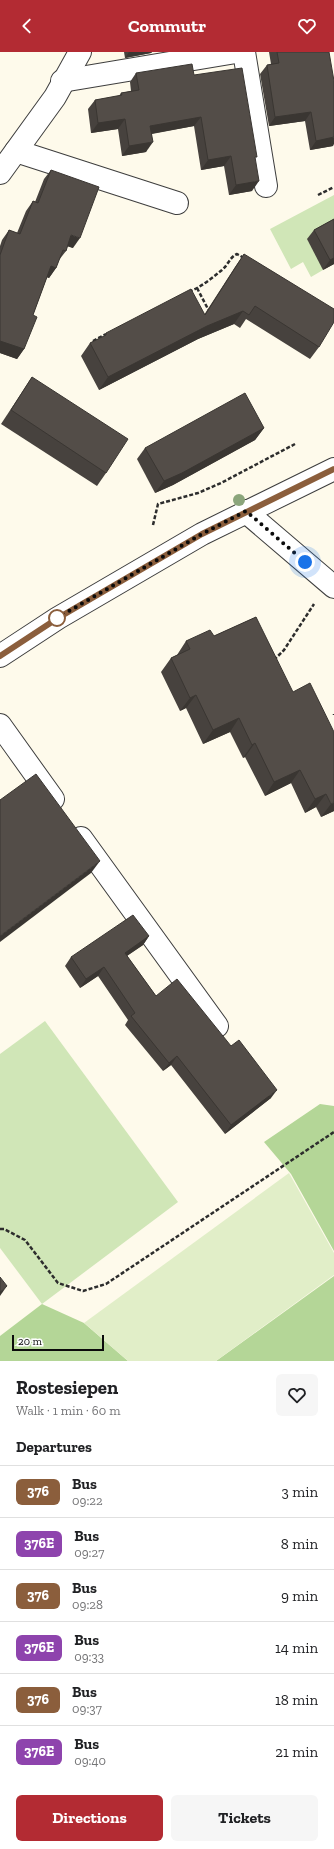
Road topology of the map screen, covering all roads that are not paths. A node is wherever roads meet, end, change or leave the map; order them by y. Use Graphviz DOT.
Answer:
graph roads {
  1 [pos="80,52"];
  2 [pos="236,52"];
  3 [pos="244,52"];
  4 [pos="62,81"];
  5 [pos="16,150"];
  6 [pos="0,173"];
  7 [pos="266,186"];
  8 [pos="177,203"];
  9 [pos="334,469"];
  10 [pos="246,511"];
  11 [pos="331,584"];
  12 [pos="0,656"];
  13 [pos="0,725"];
  14 [pos="217,1026"];
  1 -- 4 [label="street"];
  2 -- 4 [label="street"];
  3 -- 7 [label="street"];
  4 -- 5 [label="street"];
  5 -- 6 [label="street"];
  5 -- 8 [label="street"];
  9 -- 10 [label="street"];
  10 -- 11 [label="street"];
  10 -- 12 [label="street"];
  13 -- 14 [label="street"];
}
